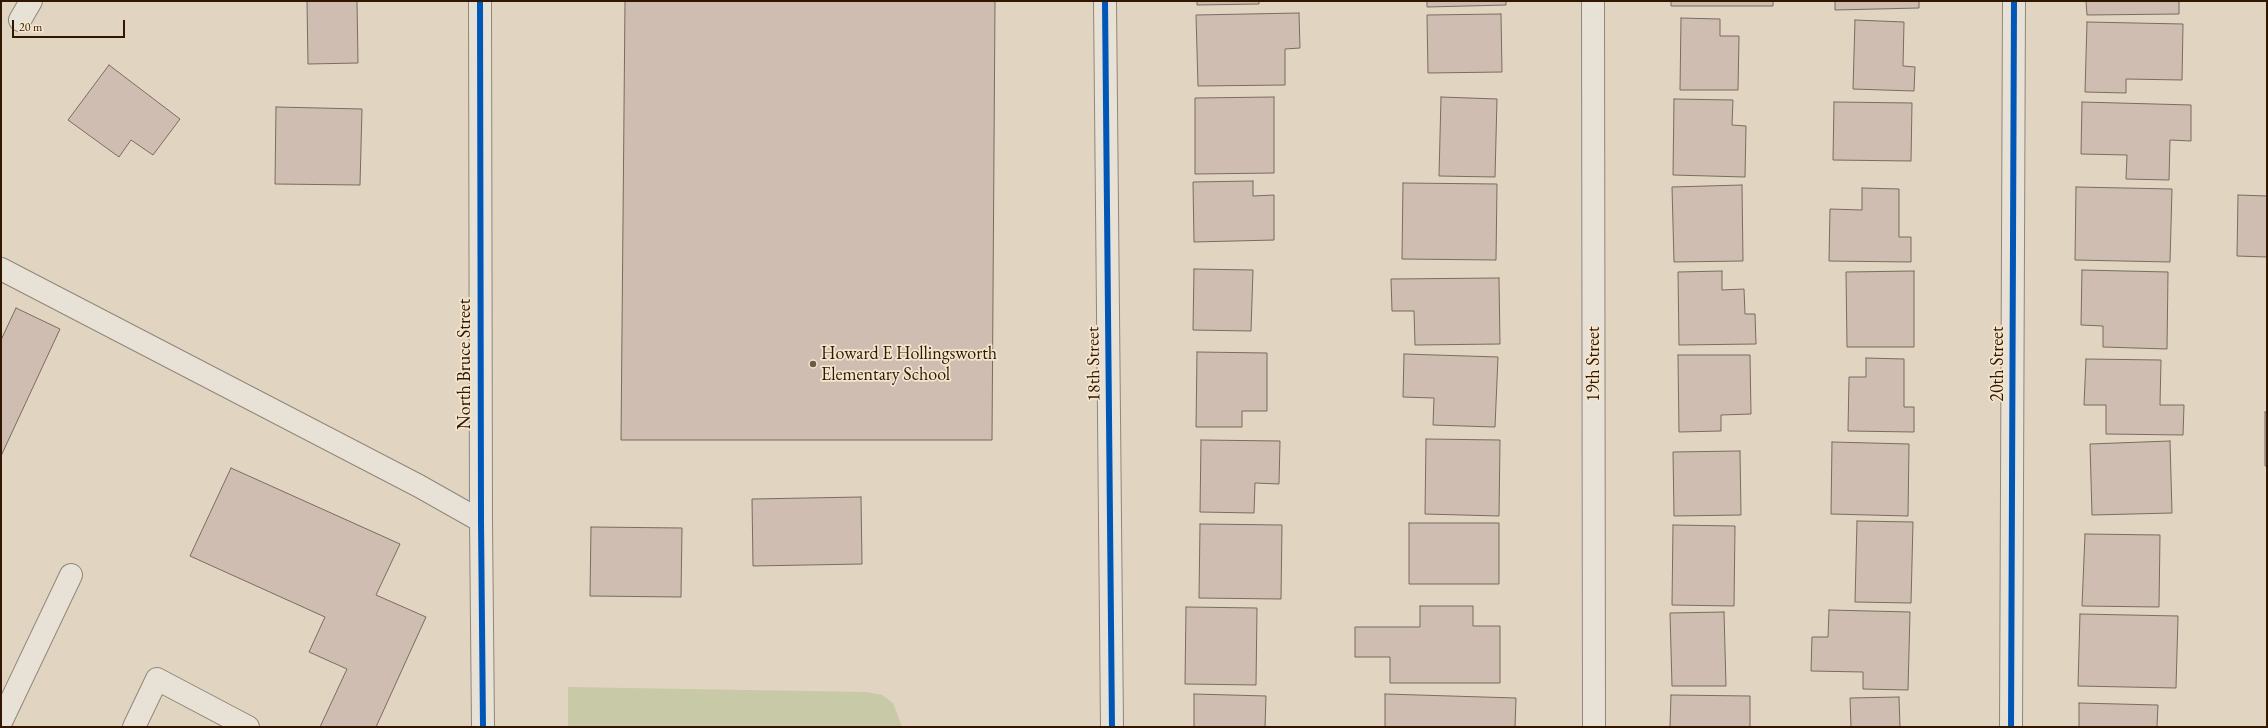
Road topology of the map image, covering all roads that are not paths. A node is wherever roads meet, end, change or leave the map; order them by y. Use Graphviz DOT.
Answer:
graph roads {
  1 [pos="31,1"];
  2 [pos="480,1"];
  3 [pos="1105,1"];
  4 [pos="1593,1"];
  5 [pos="2014,1"];
  6 [pos="20,20"];
  7 [pos="1,270"];
  8 [pos="481,520"];
  9 [pos="71,575"];
  10 [pos="1,724"];
  11 [pos="5,727"];
  12 [pos="134,727"];
  13 [pos="248,727"];
  14 [pos="483,727"];
  15 [pos="1112,727"];
  16 [pos="1594,727"];
  17 [pos="2011,727"];
  1 -- 6 [label="street"];
  2 -- 8 [label="street, North Bruce Street"];
  3 -- 15 [label="street, 18th Street"];
  4 -- 16 [label="street, 19th Street"];
  5 -- 17 [label="street, 20th Street"];
  7 -- 8 [label="street"];
  8 -- 14 [label="street, North Bruce Street"];
  9 -- 10 [label="street"];
  10 -- 11 [label="street"];
  12 -- 13 [label="street"];
}
